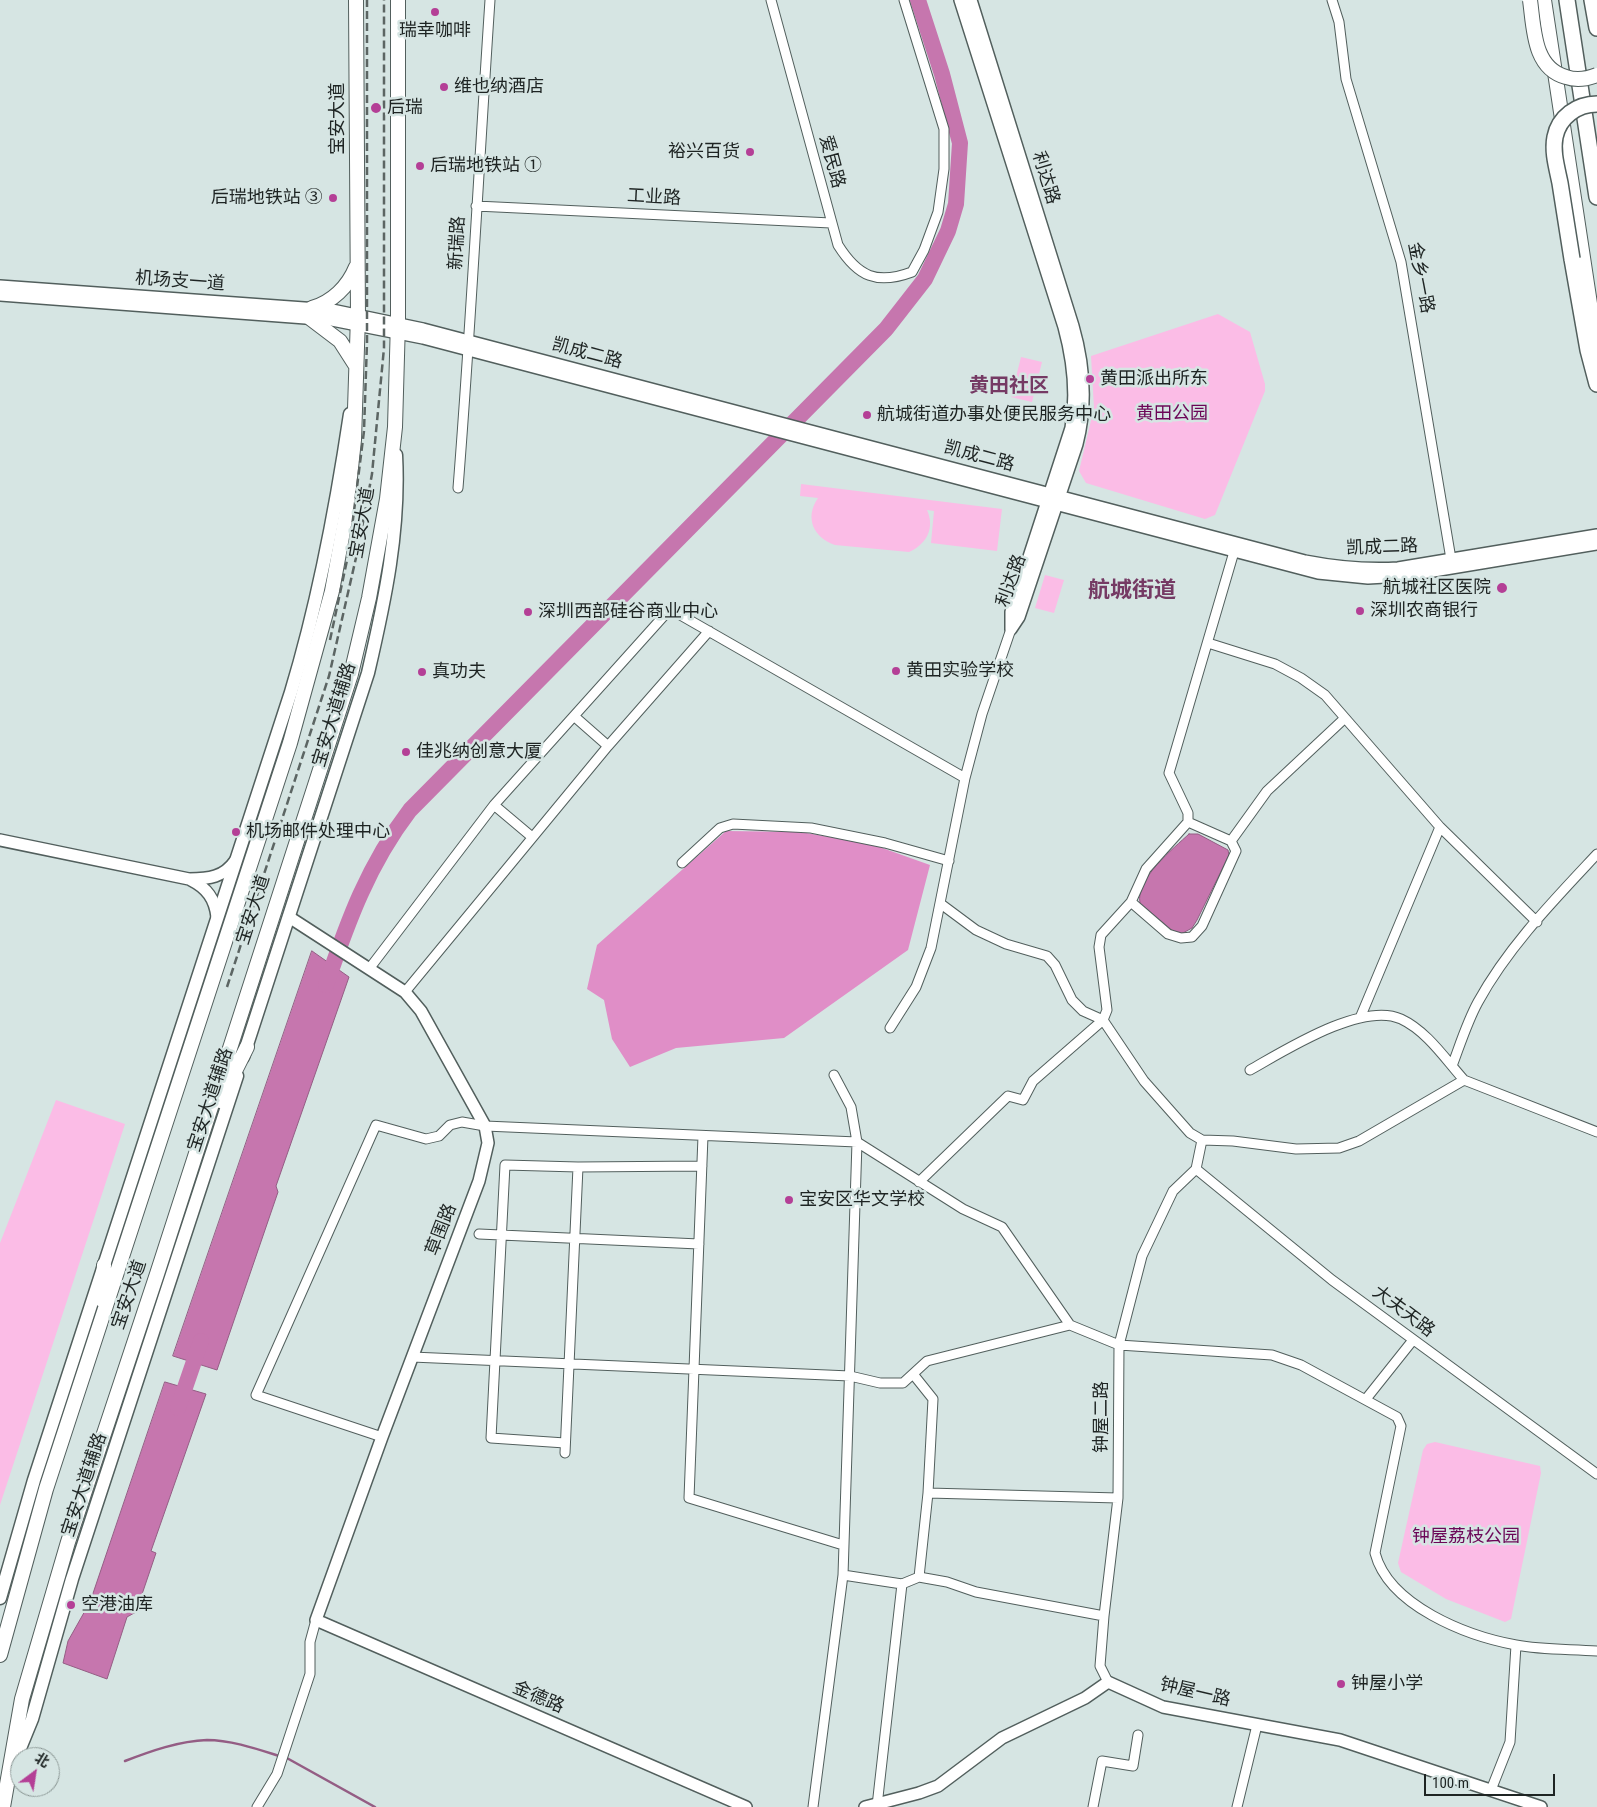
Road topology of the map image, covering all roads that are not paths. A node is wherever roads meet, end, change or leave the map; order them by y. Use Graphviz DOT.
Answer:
graph roads {
  1 [pos="356,0"];
  2 [pos="398,0"];
  3 [pos="490,0"];
  4 [pos="772,0"];
  5 [pos="904,0"];
  6 [pos="960,0"];
  7 [pos="970,0"];
  8 [pos="1332,0"];
  9 [pos="1530,0"];
  10 [pos="1544,0"];
  11 [pos="1567,0"];
  12 [pos="1592,0"];
  13 [pos="1597,28"];
  14 [pos="1597,74"];
  15 [pos="1597,104"];
  16 [pos="1597,197"];
  17 [pos="476,206"];
  18 [pos="831,223"];
  19 [pos="358,259"];
  20 [pos="0,286"];
  21 [pos="0,296"];
  22 [pos="1591,310"];
  23 [pos="312,314"];
  24 [pos="358,319"];
  25 [pos="1597,325"];
  26 [pos="398,328"];
  27 [pos="469,346"];
  28 [pos="1597,350"];
  29 [pos="356,368"];
  30 [pos="1597,384"];
  31 [pos="395,427"];
  32 [pos="458,488"];
  33 [pos="1054,499"];
  34 [pos="1597,535"];
  35 [pos="1597,544"];
  36 [pos="1236,547"];
  37 [pos="1452,564"];
  38 [pos="1011,629"];
  39 [pos="709,631"];
  40 [pos="1208,643"];
  41 [pos="575,717"];
  42 [pos="1345,718"];
  43 [pos="608,746"];
  44 [pos="965,778"];
  45 [pos="494,805"];
  46 [pos="1188,822"];
  47 [pos="1440,827"];
  48 [pos="532,837"];
  49 [pos="0,840"];
  50 [pos="1231,841"];
  51 [pos="1597,854"];
  52 [pos="237,857"];
  53 [pos="949,861"];
  54 [pos="682,863"];
  55 [pos="189,879"];
  56 [pos="1131,902"];
  57 [pos="941,904"];
  58 [pos="218,917"];
  59 [pos="289,917"];
  60 [pos="1537,922"];
  61 [pos="369,969"];
  62 [pos="405,992"];
  63 [pos="1360,1018"];
  64 [pos="1103,1020"];
  65 [pos="890,1028"];
  66 [pos="247,1047"];
  67 [pos="1452,1066"];
  68 [pos="1250,1070"];
  69 [pos="834,1075"];
  70 [pos="1464,1080"];
  71 [pos="485,1126"];
  72 [pos="1597,1132"];
  73 [pos="703,1136"];
  74 [pos="1202,1140"];
  75 [pos="200,1142"];
  76 [pos="857,1142"];
  77 [pos="702,1166"];
  78 [pos="578,1168"];
  79 [pos="1196,1169"];
  80 [pos="919,1182"];
  81 [pos="479,1234"];
  82 [pos="502,1235"];
  83 [pos="575,1238"];
  84 [pos="699,1244"];
  85 [pos="104,1265"];
  86 [pos="101,1318"];
  87 [pos="1070,1325"];
  88 [pos="1413,1340"];
  89 [pos="1119,1345"];
  90 [pos="412,1357"];
  91 [pos="495,1360"];
  92 [pos="569,1363"];
  93 [pos="694,1369"];
  94 [pos="913,1374"];
  95 [pos="850,1376"];
  96 [pos="1366,1399"];
  97 [pos="382,1437"];
  98 [pos="565,1443"];
  99 [pos="565,1453"];
  100 [pos="1597,1474"];
  101 [pos="928,1494"];
  102 [pos="1118,1498"];
  103 [pos="844,1545"];
  104 [pos="843,1575"];
  105 [pos="919,1577"];
  106 [pos="902,1584"];
  107 [pos="0,1598"];
  108 [pos="1104,1616"];
  109 [pos="316,1620"];
  110 [pos="1516,1645"];
  111 [pos="1597,1651"];
  112 [pos="0,1654"];
  113 [pos="1108,1682"];
  114 [pos="1257,1725"];
  115 [pos="1138,1735"];
  116 [pos="14,1747"];
  117 [pos="21,1747"];
  118 [pos="10,1775"];
  119 [pos="1491,1790"];
  120 [pos="871,1806"];
  121 [pos="3,1807"];
  122 [pos="257,1807"];
  123 [pos="746,1807"];
  124 [pos="813,1807"];
  125 [pos="1093,1807"];
  126 [pos="1237,1807"];
  127 [pos="1542,1807"];
  1 -- 19 [label="main road, 宝安大道"];
  2 -- 26 [label="main road, 宝安大道"];
  3 -- 17 [label="street, 新瑞路"];
  4 -- 18 [label="street, 爱民路"];
  5 -- 18 [label="street, 爱民路"];
  6 -- 33 [label="street, 利达路"];
  7 -- 33 [label="street, 利达路"];
  8 -- 37 [label="street, 金乡一路"];
  9 -- 14 [label="main road, bridge"];
  10 -- 22 [label="main road"];
  11 -- 16 [label="highway"];
  12 -- 13 [label="highway"];
  15 -- 30 [label="highway, bridge"];
  17 -- 18 [label="street, 工业路"];
  17 -- 27 [label="street, 新瑞路"];
  19 -- 23 [label="main road"];
  19 -- 24 [label="main road, 宝安大道"];
  20 -- 23 [label="street, 机场支一道"];
  21 -- 23 [label="street, 机场支一道"];
  22 -- 25 [label="highway"];
  22 -- 28 [label="main road"];
  23 -- 24 [label="street, 机场支一道"];
  23 -- 29 [label="main road"];
  24 -- 26 [label="street, 凯成二路"];
  24 -- 29 [label="main road, 宝安大道"];
  26 -- 27 [label="street, 凯成二路"];
  26 -- 31 [label="main road, 宝安大道"];
  27 -- 32 [label="street, 新瑞路"];
  27 -- 33 [label="street, 凯成二路"];
  29 -- 52 [label="main road"];
  29 -- 86 [label="main road, 宝安大道"];
  31 -- 59 [label="main road, 宝安大道辅路"];
  31 -- 75 [label="main road, 宝安大道"];
  33 -- 36 [label="street, 凯成二路"];
  33 -- 38 [label="street, 利达路"];
  34 -- 37 [label="street, 凯成二路"];
  35 -- 37 [label="street, 凯成二路"];
  36 -- 37 [label="street, 凯成二路"];
  36 -- 40 [label="street"];
  38 -- 44 [label="street"];
  39 -- 41 [label="street"];
  39 -- 43 [label="street"];
  39 -- 44 [label="street"];
  40 -- 42 [label="street"];
  40 -- 46 [label="street"];
  41 -- 43 [label="street"];
  41 -- 45 [label="street"];
  42 -- 47 [label="street"];
  42 -- 50 [label="street"];
  43 -- 48 [label="street"];
  44 -- 53 [label="street"];
  45 -- 48 [label="street"];
  45 -- 61 [label="street"];
  46 -- 50 [label="street"];
  46 -- 56 [label="street"];
  47 -- 60 [label="street"];
  47 -- 63 [label="street"];
  48 -- 62 [label="street"];
  49 -- 55 [label="street"];
  50 -- 56 [label="street"];
  51 -- 60 [label="street"];
  52 -- 55 [label="street"];
  52 -- 58 [label="main road"];
  53 -- 54 [label="street"];
  53 -- 57 [label="street"];
  55 -- 58 [label="street"];
  56 -- 64 [label="street"];
  57 -- 64 [label="street"];
  57 -- 65 [label="street"];
  58 -- 85 [label="main road"];
  59 -- 61 [label="street, 草围路"];
  59 -- 66 [label="main road, 宝安大道辅路"];
  60 -- 67 [label="street"];
  61 -- 62 [label="street, 草围路"];
  62 -- 71 [label="street, 草围路"];
  63 -- 67 [label="street"];
  63 -- 68 [label="street"];
  64 -- 74 [label="street"];
  64 -- 80 [label="street"];
  66 -- 75 [label="main road"];
  66 -- 117 [label="main road, 宝安大道辅路"];
  67 -- 70 [label="street"];
  69 -- 76 [label="street"];
  70 -- 72 [label="street"];
  70 -- 74 [label="street"];
  71 -- 73 [label="street"];
  71 -- 90 [label="street, 草围路"];
  71 -- 97 [label="street"];
  73 -- 76 [label="street"];
  73 -- 77 [label="street"];
  74 -- 79 [label="street"];
  75 -- 116 [label="main road, 宝安大道"];
  76 -- 80 [label="street"];
  76 -- 95 [label="street"];
  77 -- 78 [label="street"];
  77 -- 84 [label="street"];
  78 -- 82 [label="street"];
  78 -- 83 [label="street"];
  79 -- 88 [label="street, 大夫天路"];
  79 -- 89 [label="street, 钟屋二路"];
  80 -- 87 [label="street"];
  81 -- 82 [label="street"];
  82 -- 83 [label="street"];
  82 -- 91 [label="street"];
  83 -- 84 [label="street"];
  83 -- 92 [label="street"];
  84 -- 93 [label="street"];
  85 -- 86 [label="main road"];
  85 -- 107 [label="main road"];
  86 -- 112 [label="main road, 宝安大道"];
  87 -- 89 [label="street"];
  87 -- 94 [label="street"];
  88 -- 96 [label="street"];
  88 -- 100 [label="street, 大夫天路"];
  89 -- 96 [label="street"];
  89 -- 102 [label="street, 钟屋二路"];
  90 -- 91 [label="street"];
  90 -- 97 [label="street, 草围路"];
  91 -- 92 [label="street"];
  91 -- 98 [label="street"];
  92 -- 93 [label="street"];
  92 -- 98 [label="street"];
  93 -- 95 [label="street"];
  93 -- 103 [label="street"];
  94 -- 95 [label="street"];
  94 -- 101 [label="street"];
  95 -- 103 [label="street"];
  96 -- 110 [label="street"];
  97 -- 109 [label="street, 草围路"];
  98 -- 99 [label="street"];
  101 -- 102 [label="street"];
  101 -- 105 [label="street"];
  102 -- 108 [label="street, 钟屋二路"];
  103 -- 104 [label="street"];
  104 -- 106 [label="street"];
  104 -- 124 [label="street"];
  105 -- 106 [label="street"];
  105 -- 108 [label="street"];
  106 -- 120 [label="street"];
  108 -- 113 [label="street, 钟屋二路"];
  109 -- 122 [label="street"];
  109 -- 123 [label="street, 金德路"];
  110 -- 111 [label="street"];
  110 -- 119 [label="street"];
  113 -- 114 [label="street, 钟屋一路"];
  113 -- 120 [label="street"];
  114 -- 119 [label="street, 钟屋一路"];
  114 -- 126 [label="street"];
  115 -- 125 [label="street"];
  118 -- 121 [label="main road, 宝安大道"];
  119 -- 127 [label="street, 钟屋一路"];
}
